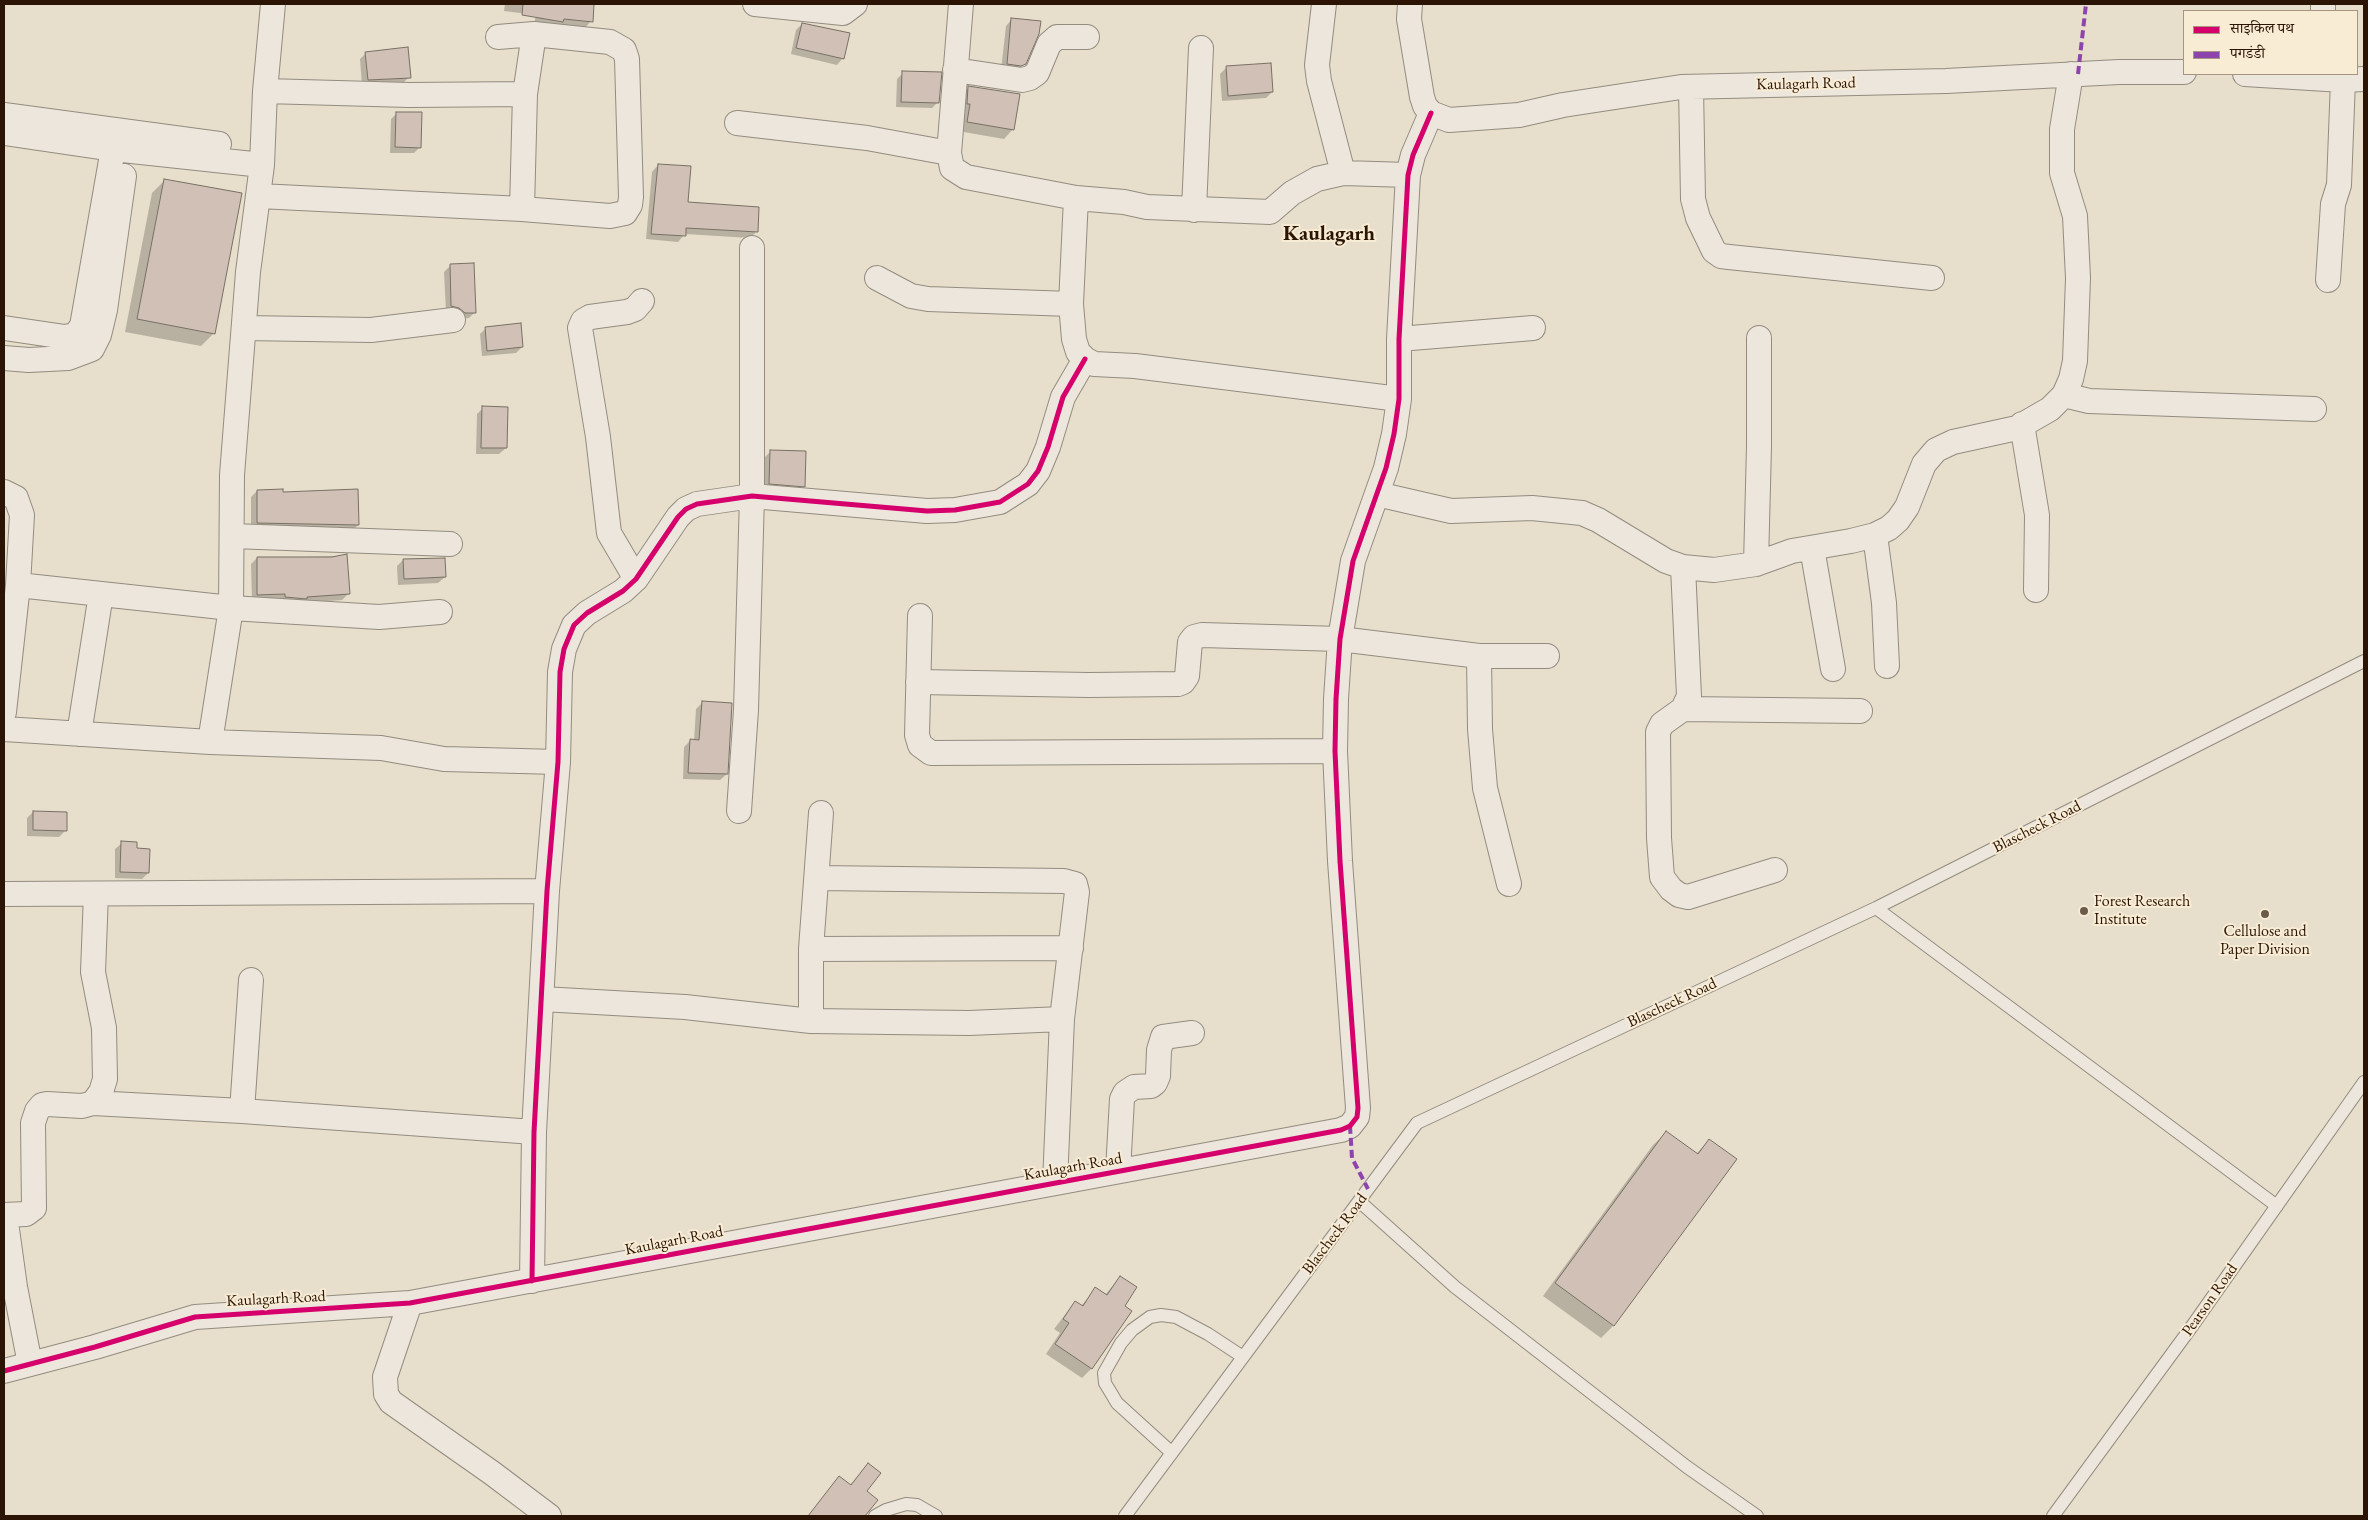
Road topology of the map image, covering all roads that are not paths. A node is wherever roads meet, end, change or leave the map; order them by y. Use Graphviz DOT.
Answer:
graph roads {
  1 [pos="273,4"];
  2 [pos="755,4"];
  3 [pos="855,4"];
  4 [pos="1324,4"];
  5 [pos="1410,4"];
  6 [pos="954,5"];
  7 [pos="534,34"];
  8 [pos="498,37"];
  9 [pos="1087,37"];
  10 [pos="1201,48"];
  11 [pos="955,70"];
  12 [pos="2183,72"];
  13 [pos="2071,74"];
  14 [pos="2276,75"];
  15 [pos="2339,77"];
  16 [pos="1691,87"];
  17 [pos="265,91"];
  18 [pos="525,94"];
  19 [pos="1431,114"];
  20 [pos="4,115"];
  21 [pos="737,123"];
  22 [pos="4,133"];
  23 [pos="219,144"];
  24 [pos="113,149"];
  25 [pos="949,153"];
  26 [pos="262,165"];
  27 [pos="1342,173"];
  28 [pos="1408,175"];
  29 [pos="124,176"];
  30 [pos="259,196"];
  31 [pos="1076,198"];
  32 [pos="522,210"];
  33 [pos="1194,210"];
  34 [pos="752,248"];
  35 [pos="877,278"];
  36 [pos="1932,278"];
  37 [pos="2328,280"];
  38 [pos="642,301"];
  39 [pos="1071,304"];
  40 [pos="452,320"];
  41 [pos="4,328"];
  42 [pos="244,328"];
  43 [pos="1533,328"];
  44 [pos="1759,338"];
  45 [pos="1399,339"];
  46 [pos="4,358"];
  47 [pos="1085,359"];
  48 [pos="2064,395"];
  49 [pos="1399,399"];
  50 [pos="2314,409"];
  51 [pos="2022,424"];
  52 [pos="4,492"];
  53 [pos="1376,494"];
  54 [pos="752,496"];
  55 [pos="1875,535"];
  56 [pos="232,536"];
  57 [pos="450,544"];
  58 [pos="1812,548"];
  59 [pos="1756,564"];
  60 [pos="1682,567"];
  61 [pos="636,579"];
  62 [pos="18,585"];
  63 [pos="2036,590"];
  64 [pos="101,594"];
  65 [pos="231,608"];
  66 [pos="440,612"];
  67 [pos="920,616"];
  68 [pos="1340,639"];
  69 [pos="1479,656"];
  70 [pos="1547,656"];
  71 [pos="2364,661"];
  72 [pos="1887,666"];
  73 [pos="1833,669"];
  74 [pos="918,682"];
  75 [pos="1683,709"];
  76 [pos="1860,711"];
  77 [pos="4,712"];
  78 [pos="4,729"];
  79 [pos="79,734"];
  80 [pos="210,742"];
  81 [pos="1335,751"];
  82 [pos="558,762"];
  83 [pos="738,811"];
  84 [pos="821,813"];
  85 [pos="1775,870"];
  86 [pos="818,878"];
  87 [pos="1509,884"];
  88 [pos="547,891"];
  89 [pos="4,894"];
  90 [pos="96,894"];
  91 [pos="1876,908"];
  92 [pos="1071,948"];
  93 [pos="811,949"];
  94 [pos="251,980"];
  95 [pos="542,999"];
  96 [pos="1062,1019"];
  97 [pos="811,1021"];
  98 [pos="1192,1033"];
  99 [pos="2364,1082"];
  100 [pos="93,1103"];
  101 [pos="242,1111"];
  102 [pos="534,1132"];
  103 [pos="1118,1171"];
  104 [pos="1055,1182"];
  105 [pos="1359,1201"];
  106 [pos="2277,1206"];
  107 [pos="4,1215"];
  108 [pos="532,1281"];
  109 [pos="410,1303"];
  110 [pos="1243,1358"];
  111 [pos="30,1364"];
  112 [pos="4,1371"];
  113 [pos="1172,1453"];
  114 [pos="549,1516"];
  115 [pos="875,1516"];
  116 [pos="936,1516"];
  117 [pos="1125,1516"];
  118 [pos="1757,1516"];
  119 [pos="2053,1516"];
  1 -- 17 [label="street"];
  2 -- 3 [label="street"];
  4 -- 27 [label="street"];
  5 -- 19 [label="street"];
  6 -- 11 [label="street"];
  7 -- 8 [label="street"];
  7 -- 18 [label="street"];
  7 -- 32 [label="street"];
  9 -- 11 [label="street"];
  10 -- 33 [label="street"];
  11 -- 25 [label="street"];
  12 -- 13 [label="street, Kaulagarh Road"];
  13 -- 16 [label="street, Kaulagarh Road"];
  13 -- 48 [label="street"];
  14 -- 15 [label="street"];
  15 -- 37 [label="street"];
  16 -- 19 [label="street, Kaulagarh Road"];
  16 -- 36 [label="street"];
  17 -- 18 [label="street"];
  17 -- 26 [label="street"];
  18 -- 32 [label="street"];
  19 -- 28 [label="street"];
  20 -- 23 [label="street"];
  21 -- 25 [label="street"];
  22 -- 24 [label="street"];
  24 -- 26 [label="street"];
  24 -- 41 [label="street"];
  25 -- 31 [label="street"];
  26 -- 30 [label="street"];
  27 -- 28 [label="street"];
  27 -- 33 [label="street"];
  28 -- 45 [label="street"];
  29 -- 46 [label="street"];
  30 -- 32 [label="street"];
  30 -- 42 [label="street"];
  31 -- 33 [label="street"];
  31 -- 39 [label="street"];
  34 -- 54 [label="street"];
  35 -- 39 [label="street"];
  38 -- 61 [label="street"];
  39 -- 47 [label="street"];
  40 -- 42 [label="street"];
  42 -- 56 [label="street"];
  43 -- 45 [label="street"];
  44 -- 59 [label="street"];
  45 -- 49 [label="street"];
  47 -- 49 [label="street"];
  47 -- 54 [label="street"];
  48 -- 50 [label="street"];
  48 -- 51 [label="street"];
  49 -- 53 [label="street"];
  51 -- 55 [label="street"];
  51 -- 63 [label="street"];
  52 -- 62 [label="street"];
  53 -- 60 [label="street"];
  53 -- 68 [label="street"];
  54 -- 61 [label="street"];
  54 -- 83 [label="street"];
  55 -- 58 [label="street"];
  55 -- 72 [label="street"];
  56 -- 57 [label="street"];
  56 -- 65 [label="street"];
  58 -- 59 [label="street"];
  58 -- 73 [label="street"];
  59 -- 60 [label="street"];
  60 -- 75 [label="street"];
  61 -- 82 [label="street"];
  62 -- 64 [label="street"];
  62 -- 77 [label="street"];
  64 -- 65 [label="street"];
  64 -- 79 [label="street"];
  65 -- 66 [label="street"];
  65 -- 80 [label="street"];
  67 -- 74 [label="street"];
  68 -- 69 [label="street"];
  68 -- 74 [label="street"];
  68 -- 81 [label="street"];
  69 -- 70 [label="street"];
  69 -- 87 [label="street"];
  71 -- 91 [label="lane, Blascheck Road"];
  74 -- 81 [label="street"];
  75 -- 76 [label="street"];
  75 -- 85 [label="street"];
  78 -- 79 [label="street"];
  79 -- 80 [label="street"];
  80 -- 82 [label="street"];
  81 -- 103 [label="street, Kaulagarh Road"];
  82 -- 88 [label="street"];
  84 -- 86 [label="street"];
  86 -- 92 [label="street"];
  86 -- 93 [label="street"];
  88 -- 90 [label="street"];
  88 -- 95 [label="street"];
  89 -- 90 [label="street"];
  90 -- 100 [label="street"];
  91 -- 105 [label="lane, Blascheck Road"];
  91 -- 106 [label="lane"];
  92 -- 93 [label="street"];
  92 -- 96 [label="street"];
  93 -- 97 [label="street"];
  94 -- 101 [label="street"];
  95 -- 97 [label="street"];
  95 -- 102 [label="street"];
  96 -- 97 [label="street"];
  96 -- 104 [label="street"];
  98 -- 103 [label="street"];
  99 -- 106 [label="lane, Pearson Road"];
  100 -- 101 [label="street"];
  100 -- 107 [label="street"];
  101 -- 102 [label="street"];
  102 -- 108 [label="street"];
  103 -- 104 [label="street, Kaulagarh Road"];
  104 -- 108 [label="street, Kaulagarh Road"];
  105 -- 110 [label="lane, Blascheck Road"];
  105 -- 118 [label="lane"];
  106 -- 119 [label="lane, Pearson Road"];
  107 -- 111 [label="street"];
  108 -- 109 [label="street, Kaulagarh Road"];
  109 -- 111 [label="street, Kaulagarh Road"];
  109 -- 114 [label="street"];
  110 -- 113 [label="lane, Blascheck Road"];
  110 -- 113 [label="lane"];
  111 -- 112 [label="street, Kaulagarh Road"];
  113 -- 117 [label="lane, Blascheck Road"];
  115 -- 116 [label="lane"];
}
